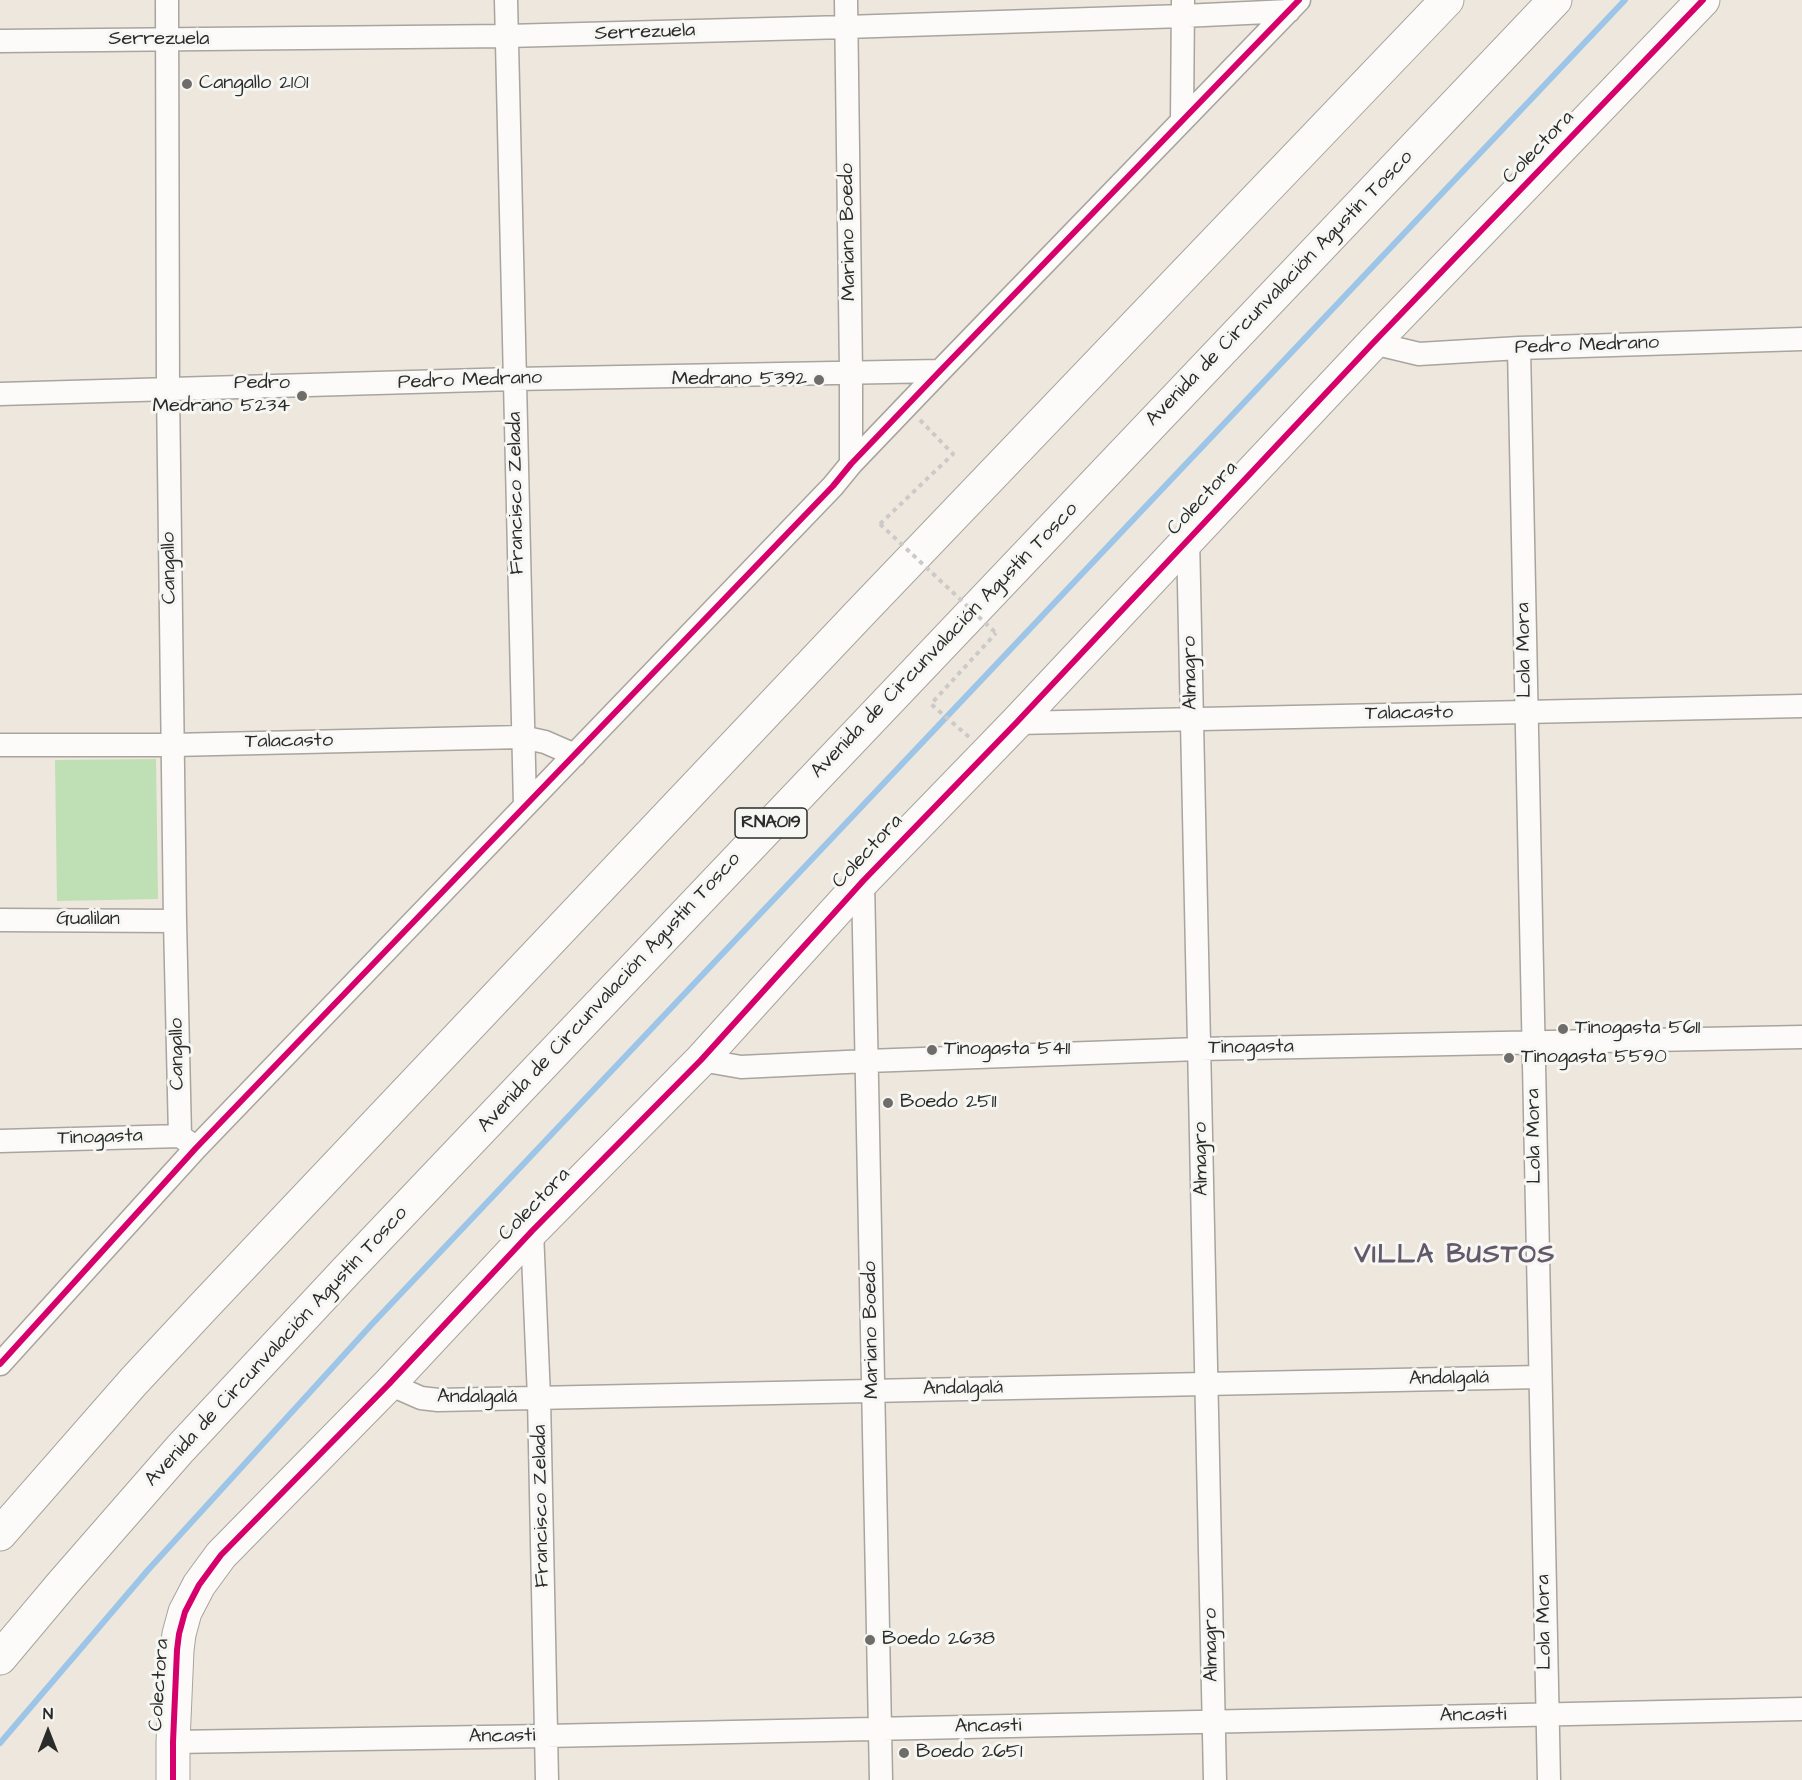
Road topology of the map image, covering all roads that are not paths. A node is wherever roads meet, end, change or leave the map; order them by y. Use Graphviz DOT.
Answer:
graph roads {
  1 [pos="167,0"];
  2 [pos="506,0"];
  3 [pos="846,0"];
  4 [pos="1447,0"];
  5 [pos="1555,0"];
  6 [pos="1703,0"];
  7 [pos="1294,5"];
  8 [pos="1183,8"];
  9 [pos="846,27"];
  10 [pos="507,36"];
  11 [pos="167,40"];
  12 [pos="0,41"];
  13 [pos="1182,121"];
  14 [pos="1802,339"];
  15 [pos="1373,343"];
  16 [pos="1520,348"];
  17 [pos="940,371"];
  18 [pos="851,372"];
  19 [pos="514,379"];
  20 [pos="168,389"];
  21 [pos="0,394"];
  22 [pos="851,464"];
  23 [pos="1188,538"];
  24 [pos="1802,706"];
  25 [pos="1526,712"];
  26 [pos="1192,719"];
  27 [pos="1016,723"];
  28 [pos="522,737"];
  29 [pos="0,745"];
  30 [pos="172,745"];
  31 [pos="574,755"];
  32 [pos="525,806"];
  33 [pos="863,881"];
  34 [pos="0,920"];
  35 [pos="175,921"];
  36 [pos="1802,1037"];
  37 [pos="1533,1042"];
  38 [pos="1199,1050"];
  39 [pos="701,1060"];
  40 [pos="867,1061"];
  41 [pos="0,1141"];
  42 [pos="188,1142"];
  43 [pos="532,1232"];
  44 [pos="0,1364"];
  45 [pos="1540,1377"];
  46 [pos="389,1384"];
  47 [pos="1206,1384"];
  48 [pos="873,1391"];
  49 [pos="539,1398"];
  50 [pos="0,1534"];
  51 [pos="0,1658"];
  52 [pos="1802,1709"];
  53 [pos="1547,1715"];
  54 [pos="1214,1722"];
  55 [pos="880,1729"];
  56 [pos="546,1736"];
  57 [pos="173,1742"];
  58 [pos="173,1780"];
  59 [pos="548,1780"];
  60 [pos="881,1780"];
  61 [pos="1215,1780"];
  62 [pos="1549,1780"];
  1 -- 11 [label="street, Cangallo"];
  2 -- 10 [label="street, Francisco Zelada"];
  3 -- 9 [label="street, Mariano Boedo"];
  4 -- 50 [label="main road"];
  5 -- 51 [label="main road, Avenida de Circunvalación Agustín Tosco / RNA019"];
  6 -- 15 [label="main road, Colectora"];
  7 -- 8 [label="street, Serrezuela"];
  7 -- 13 [label="street"];
  8 -- 9 [label="street, Serrezuela"];
  8 -- 13 [label="street"];
  9 -- 10 [label="street, Serrezuela"];
  9 -- 18 [label="street, Mariano Boedo"];
  10 -- 11 [label="street, Serrezuela"];
  10 -- 19 [label="street, Francisco Zelada"];
  11 -- 12 [label="street, Serrezuela"];
  11 -- 20 [label="street, Cangallo"];
  13 -- 17 [label="street"];
  14 -- 16 [label="street, Pedro Medrano"];
  15 -- 16 [label="street, Pedro Medrano"];
  15 -- 23 [label="main road, Colectora"];
  16 -- 25 [label="street, Lola Mora"];
  17 -- 18 [label="street, Pedro Medrano"];
  17 -- 22 [label="street"];
  18 -- 19 [label="street, Pedro Medrano"];
  18 -- 22 [label="street, Mariano Boedo"];
  19 -- 20 [label="street, Pedro Medrano"];
  19 -- 28 [label="street, Francisco Zelada"];
  20 -- 21 [label="street, Pedro Medrano"];
  20 -- 30 [label="street, Cangallo"];
  22 -- 31 [label="street"];
  23 -- 26 [label="street, Almagro"];
  23 -- 27 [label="main road, Colectora"];
  24 -- 25 [label="street, Talacasto"];
  25 -- 26 [label="street, Talacasto"];
  25 -- 37 [label="street, Lola Mora"];
  26 -- 27 [label="street, Talacasto"];
  26 -- 38 [label="street, Almagro"];
  27 -- 33 [label="main road, Colectora"];
  28 -- 30 [label="street, Talacasto"];
  28 -- 31 [label="street, Talacasto"];
  28 -- 32 [label="street, Francisco Zelada"];
  29 -- 30 [label="street, Talacasto"];
  30 -- 35 [label="street, Cangallo"];
  31 -- 32 [label="street"];
  32 -- 42 [label="street"];
  33 -- 39 [label="main road, Colectora"];
  33 -- 40 [label="street, Mariano Boedo"];
  34 -- 35 [label="street, Gualilan"];
  35 -- 42 [label="street, Cangallo"];
  36 -- 37 [label="street, Tinogasta"];
  37 -- 38 [label="street, Tinogasta"];
  37 -- 45 [label="street, Lola Mora"];
  38 -- 40 [label="street, Tinogasta"];
  38 -- 47 [label="street, Almagro"];
  39 -- 40 [label="street, Tinogasta"];
  39 -- 43 [label="main road, Colectora"];
  40 -- 48 [label="street, Mariano Boedo"];
  41 -- 42 [label="street, Tinogasta"];
  42 -- 44 [label="street"];
  43 -- 46 [label="main road, Colectora"];
  43 -- 49 [label="street, Francisco Zelada"];
  45 -- 47 [label="street, Andalgalá"];
  45 -- 53 [label="street, Lola Mora"];
  46 -- 49 [label="street, Andalgalá"];
  46 -- 57 [label="main road, Colectora"];
  47 -- 48 [label="street, Andalgalá"];
  47 -- 54 [label="street, Almagro"];
  48 -- 49 [label="street, Andalgalá"];
  48 -- 55 [label="street, Mariano Boedo"];
  49 -- 56 [label="street, Francisco Zelada"];
  52 -- 53 [label="street, Ancasti"];
  53 -- 54 [label="street, Ancasti"];
  53 -- 62 [label="street, Lola Mora"];
  54 -- 55 [label="street, Ancasti"];
  54 -- 61 [label="street, Almagro"];
  55 -- 56 [label="street, Ancasti"];
  55 -- 60 [label="street, Mariano Boedo"];
  56 -- 57 [label="street, Ancasti"];
  56 -- 59 [label="street, Francisco Zelada"];
  57 -- 58 [label="main road, Colectora"];
}
